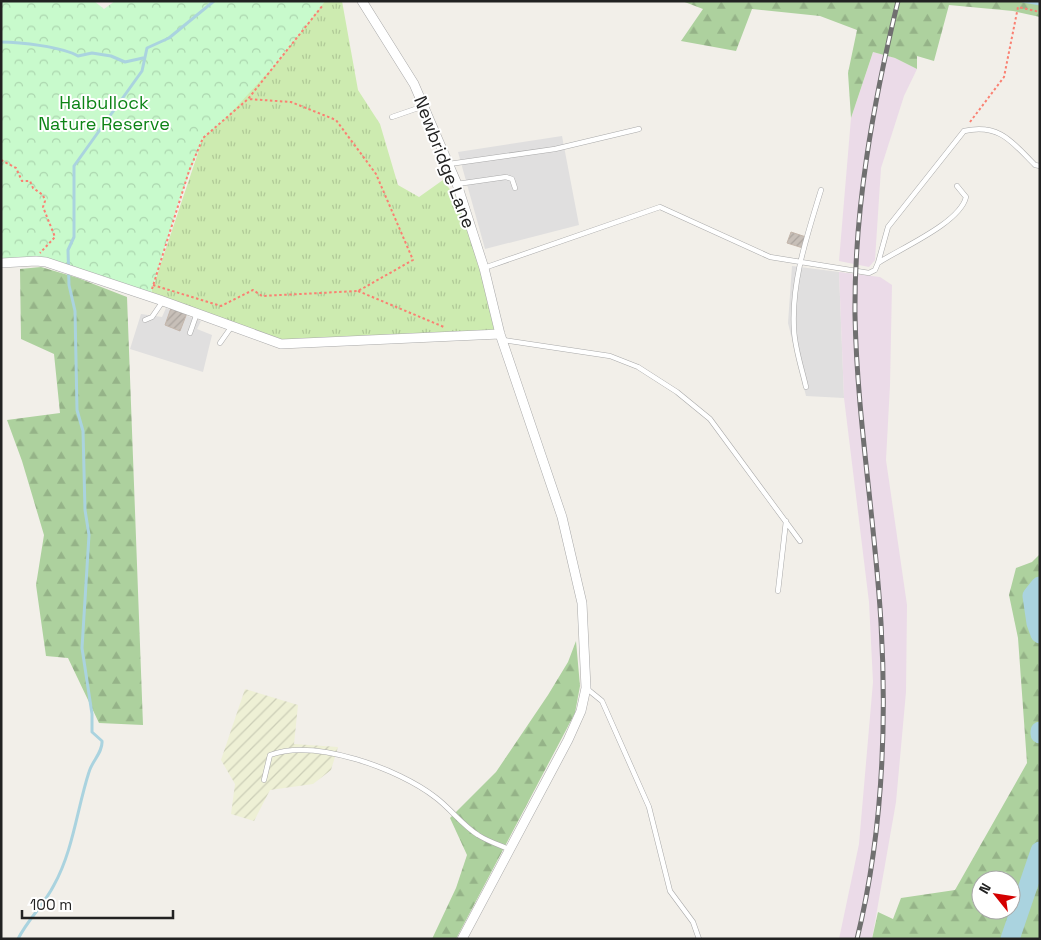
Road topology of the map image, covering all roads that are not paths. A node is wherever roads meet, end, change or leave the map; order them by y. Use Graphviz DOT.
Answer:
graph roads {
  1 [pos="362,1"];
  2 [pos="424,106"];
  3 [pos="392,117"];
  4 [pos="638,130"];
  5 [pos="449,164"];
  6 [pos="1040,166"];
  7 [pos="457,184"];
  8 [pos="957,186"];
  9 [pos="515,188"];
  10 [pos="821,190"];
  11 [pos="800,261"];
  12 [pos="878,263"];
  13 [pos="1,264"];
  14 [pos="484,268"];
  15 [pos="164,301"];
  16 [pos="197,313"];
  17 [pos="145,320"];
  18 [pos="232,326"];
  19 [pos="190,333"];
  20 [pos="501,337"];
  21 [pos="220,343"];
  22 [pos="806,387"];
  23 [pos="786,521"];
  24 [pos="800,541"];
  25 [pos="778,591"];
  26 [pos="586,688"];
  27 [pos="264,780"];
  28 [pos="509,849"];
  29 [pos="462,939"];
  30 [pos="699,939"];
  1 -- 2 [label="street, Newbridge Lane"];
  2 -- 3 [label="lane"];
  2 -- 5 [label="street, Newbridge Lane"];
  4 -- 5 [label="lane"];
  5 -- 7 [label="street, Newbridge Lane"];
  6 -- 12 [label="lane"];
  7 -- 9 [label="lane"];
  7 -- 14 [label="street, Newbridge Lane"];
  8 -- 12 [label="lane"];
  10 -- 11 [label="lane"];
  11 -- 12 [label="lane"];
  11 -- 14 [label="lane"];
  11 -- 22 [label="lane"];
  13 -- 15 [label="street"];
  14 -- 20 [label="street, Newbridge Lane"];
  15 -- 16 [label="street"];
  15 -- 17 [label="lane"];
  16 -- 18 [label="street"];
  16 -- 19 [label="lane"];
  18 -- 20 [label="street"];
  18 -- 21 [label="lane"];
  20 -- 23 [label="lane"];
  20 -- 26 [label="street, Newbridge Lane"];
  23 -- 24 [label="lane"];
  23 -- 25 [label="lane"];
  26 -- 28 [label="street, Newbridge Lane"];
  26 -- 30 [label="lane"];
  27 -- 28 [label="lane"];
  28 -- 29 [label="street, Newbridge Lane"];
}
